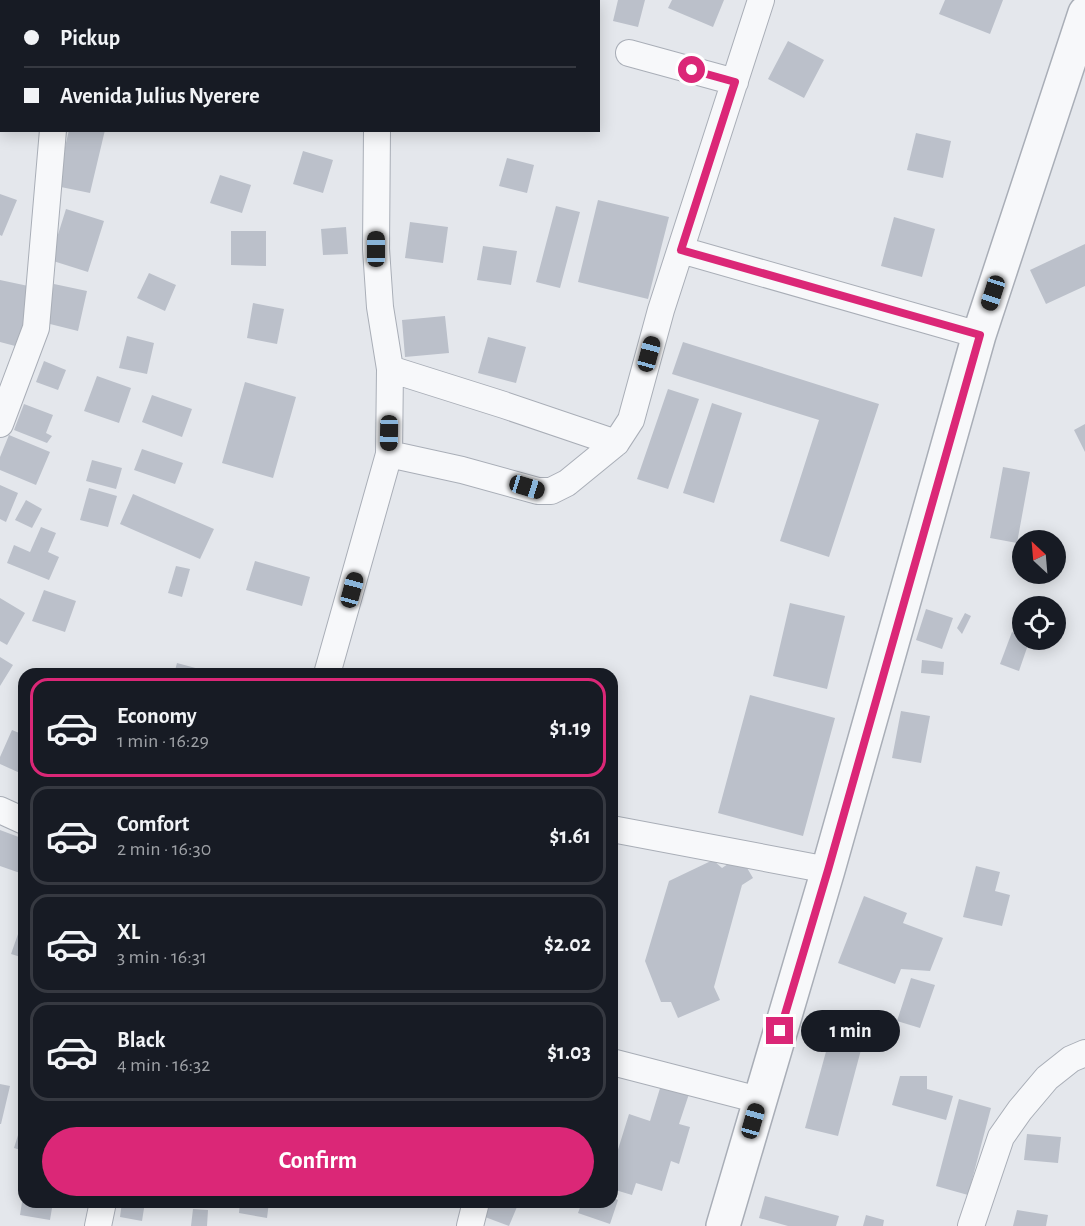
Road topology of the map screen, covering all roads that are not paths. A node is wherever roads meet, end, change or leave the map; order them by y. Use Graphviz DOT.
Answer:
graph roads {
  1 [pos="761,0"];
  2 [pos="1085,15"];
  3 [pos="629,52"];
  4 [pos="735,82"];
  5 [pos="53,132"];
  6 [pos="377,132"];
  7 [pos="681,250"];
  8 [pos="980,335"];
  9 [pos="390,369"];
  10 [pos="0,424"];
  11 [pos="616,443"];
  12 [pos="389,454"];
  13 [pos="329,668"];
  14 [pos="0,810"];
  15 [pos="18,818"];
  16 [pos="618,830"];
  17 [pos="828,870"];
  18 [pos="1085,1053"];
  19 [pos="618,1064"];
  20 [pos="759,1100"];
  21 [pos="102,1208"];
  22 [pos="474,1208"];
  23 [pos="98,1226"];
  24 [pos="470,1226"];
  25 [pos="723,1226"];
  26 [pos="971,1226"];
  1 -- 4 [label="street"];
  2 -- 8 [label="street"];
  3 -- 4 [label="street"];
  4 -- 7 [label="street"];
  5 -- 10 [label="street"];
  6 -- 9 [label="street"];
  7 -- 8 [label="street"];
  7 -- 11 [label="street"];
  8 -- 17 [label="street"];
  9 -- 11 [label="street"];
  9 -- 12 [label="street"];
  11 -- 12 [label="street"];
  12 -- 13 [label="street"];
  14 -- 15 [label="street"];
  16 -- 17 [label="street"];
  17 -- 20 [label="street"];
  18 -- 26 [label="street"];
  19 -- 20 [label="street"];
  20 -- 25 [label="street"];
  21 -- 23 [label="street"];
  22 -- 24 [label="street"];
}
